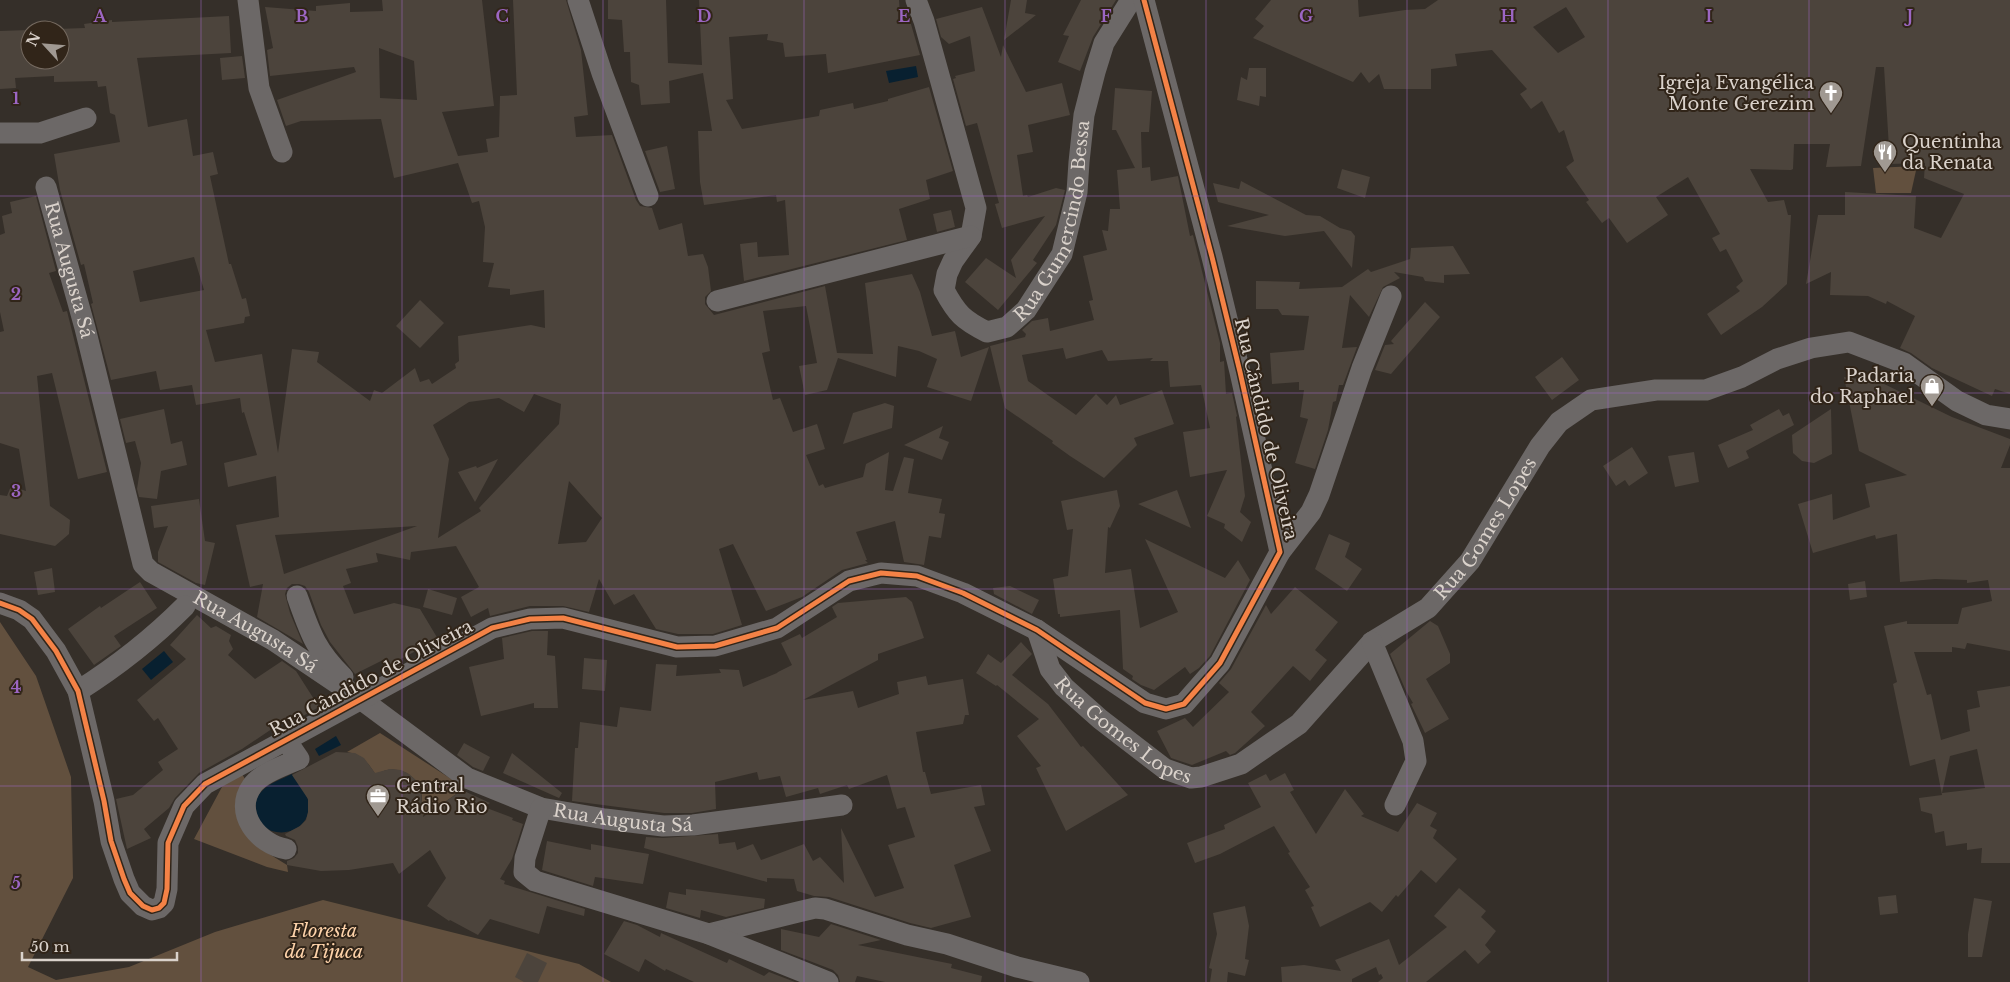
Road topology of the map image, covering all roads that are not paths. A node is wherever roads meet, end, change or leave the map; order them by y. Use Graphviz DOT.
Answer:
graph roads {
  1 [pos="248,0"];
  2 [pos="578,0"];
  3 [pos="916,0"];
  4 [pos="1131,0"];
  5 [pos="1144,0"];
  6 [pos="86,118"];
  7 [pos="1,133"];
  8 [pos="282,152"];
  9 [pos="46,187"];
  10 [pos="648,196"];
  11 [pos="971,236"];
  12 [pos="1391,296"];
  13 [pos="716,301"];
  14 [pos="2010,419"];
  15 [pos="1280,552"];
  16 [pos="297,596"];
  17 [pos="0,603"];
  18 [pos="185,606"];
  19 [pos="1038,630"];
  20 [pos="1372,642"];
  21 [pos="78,691"];
  22 [pos="366,698"];
  23 [pos="286,740"];
  24 [pos="842,805"];
  25 [pos="1395,805"];
  26 [pos="541,808"];
  27 [pos="286,849"];
  28 [pos="709,934"];
  29 [pos="828,982"];
  30 [pos="1079,982"];
  1 -- 8 [label="street"];
  2 -- 10 [label="street"];
  3 -- 11 [label="street, Rua Gumercindo Bessa"];
  4 -- 11 [label="street, Rua Gumercindo Bessa"];
  5 -- 15 [label="street, Rua Cândido de Oliveira"];
  6 -- 7 [label="street"];
  9 -- 22 [label="street, Rua Augusta Sá"];
  11 -- 13 [label="street"];
  12 -- 15 [label="street"];
  14 -- 20 [label="street, Rua Gomes Lopes"];
  15 -- 19 [label="street, Rua Cândido de Oliveira"];
  16 -- 22 [label="street"];
  17 -- 21 [label="street, Rua Cândido de Oliveira"];
  18 -- 21 [label="street"];
  19 -- 20 [label="street, Rua Gomes Lopes"];
  19 -- 22 [label="street, Rua Cândido de Oliveira"];
  20 -- 25 [label="street"];
  21 -- 23 [label="street, Rua Cândido de Oliveira"];
  22 -- 23 [label="street, Rua Cândido de Oliveira"];
  22 -- 26 [label="street, Rua Augusta Sá"];
  23 -- 27 [label="street"];
  24 -- 26 [label="street, Rua Augusta Sá"];
  26 -- 28 [label="street"];
  28 -- 29 [label="street"];
  28 -- 30 [label="street"];
}
